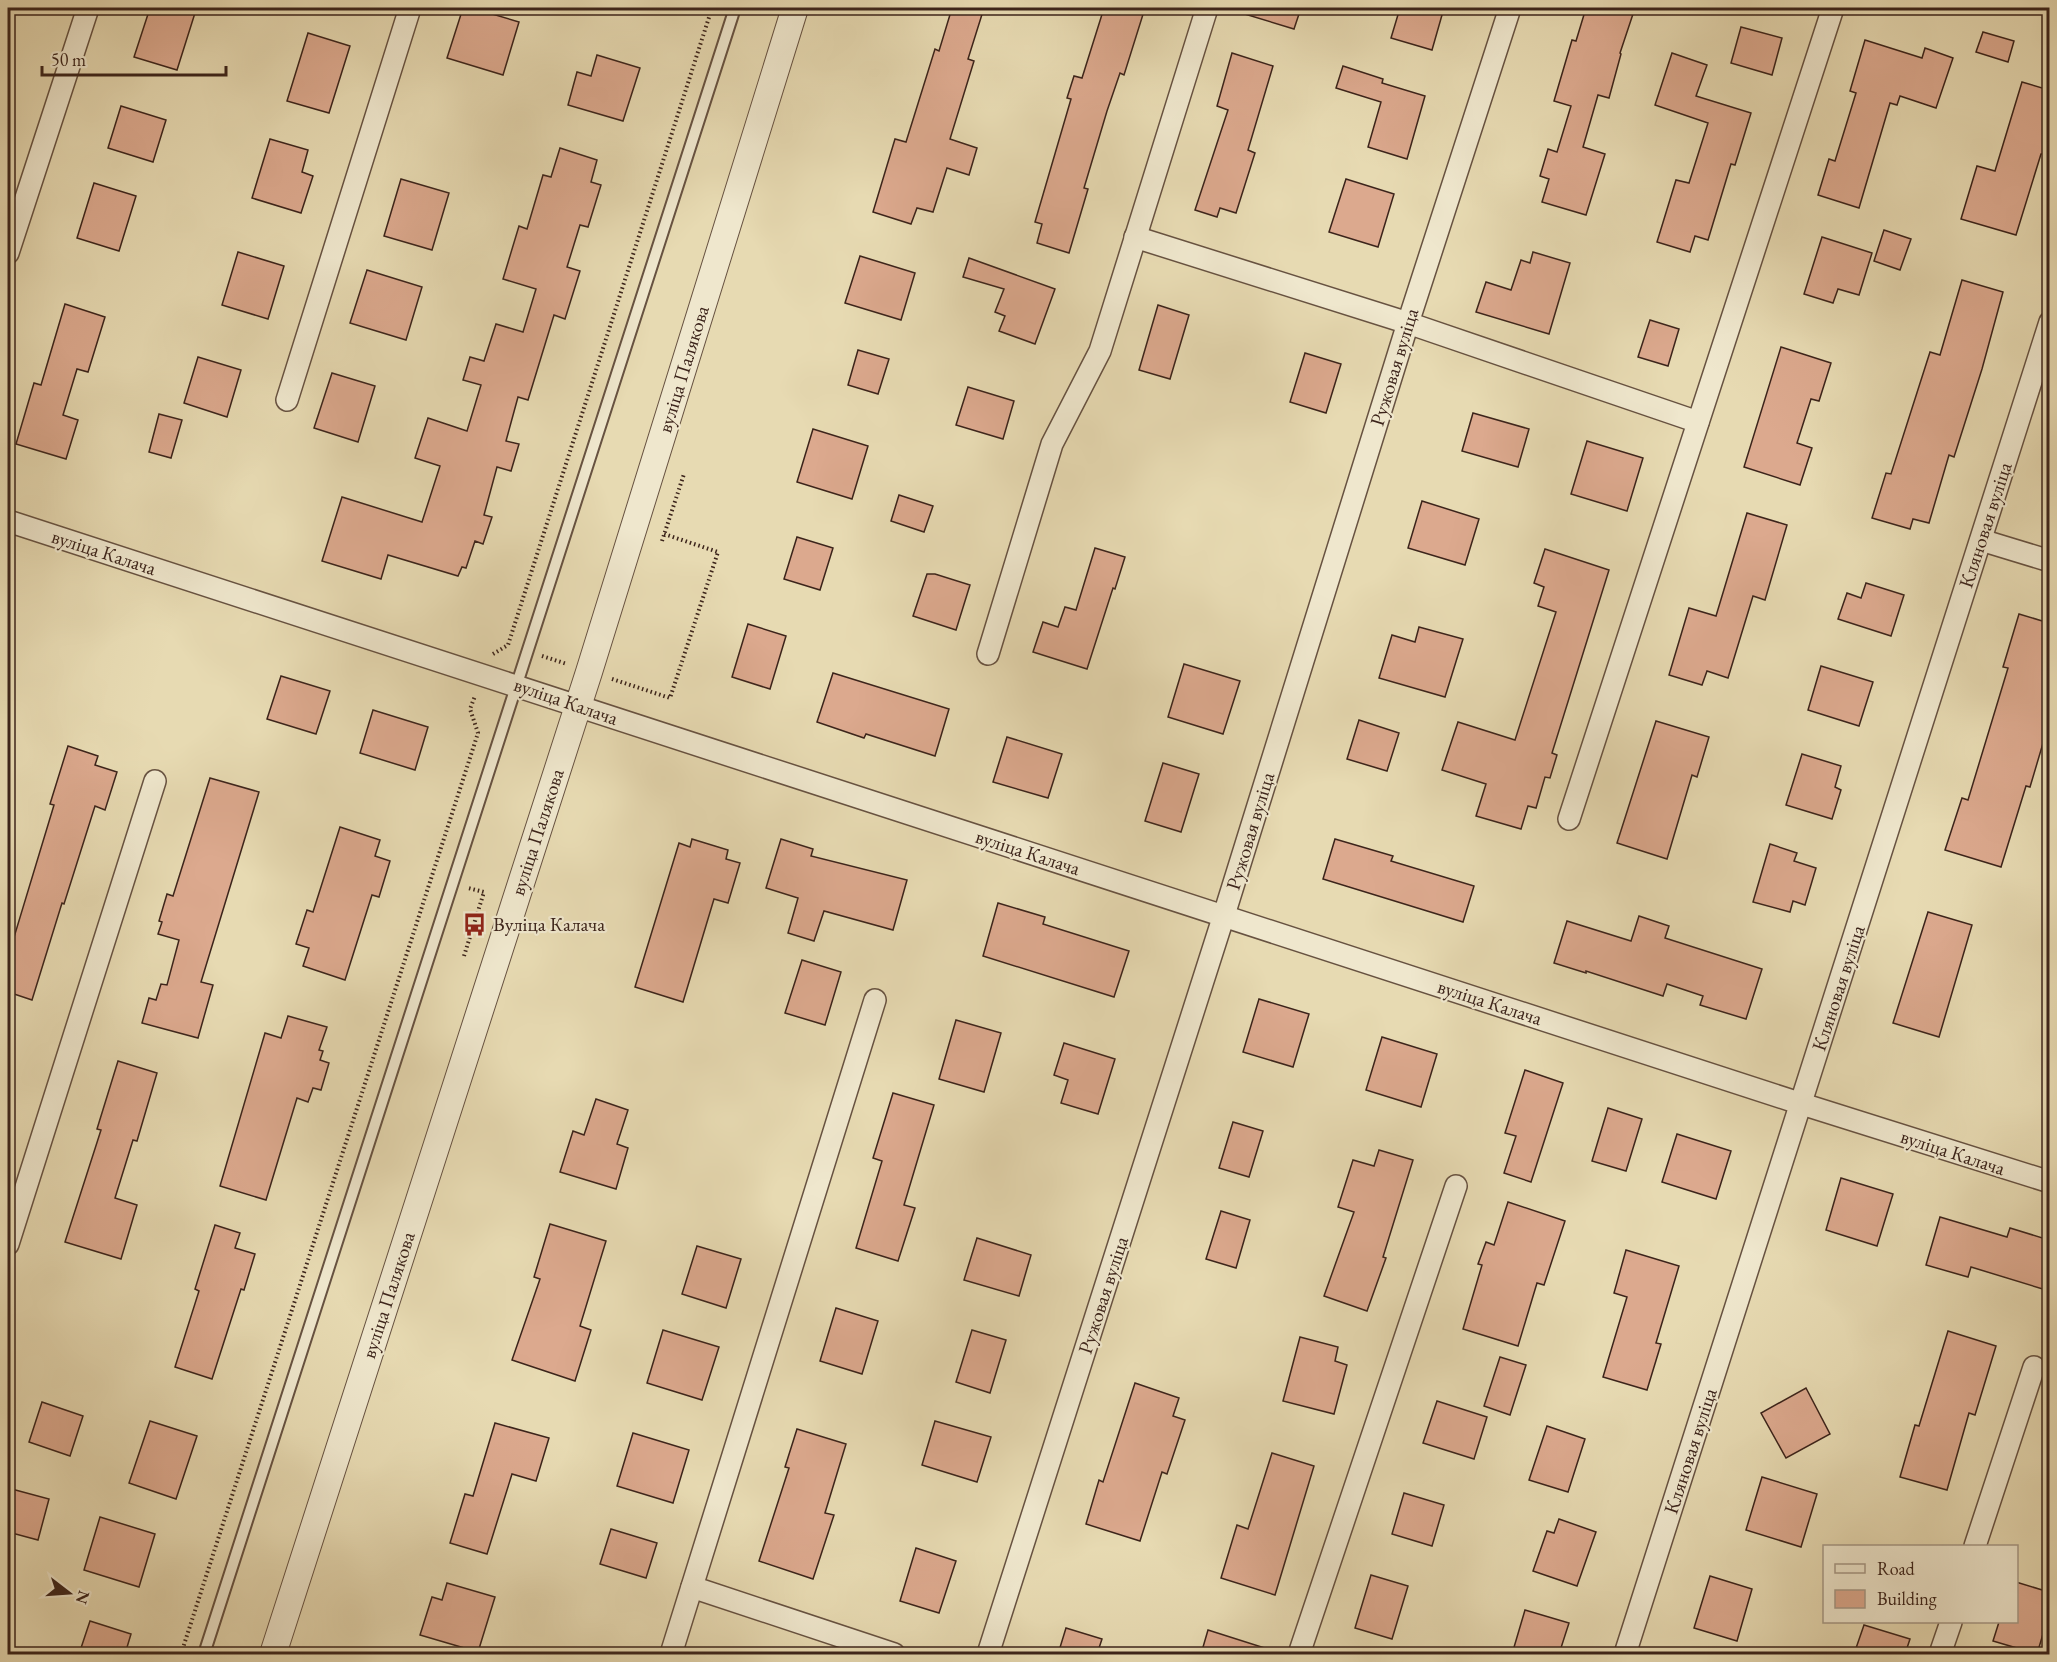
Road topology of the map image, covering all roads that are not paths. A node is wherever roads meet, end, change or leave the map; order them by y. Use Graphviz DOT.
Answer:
graph roads {
  1 [pos="88,8"];
  2 [pos="408,8"];
  3 [pos="735,8"];
  4 [pos="795,8"];
  5 [pos="1207,8"];
  6 [pos="1510,8"];
  7 [pos="1833,8"];
  8 [pos="1136,237"];
  9 [pos="8,254"];
  10 [pos="2049,322"];
  11 [pos="1408,323"];
  12 [pos="287,400"];
  13 [pos="1698,422"];
  14 [pos="8,521"];
  15 [pos="1981,540"];
  16 [pos="2049,561"];
  17 [pos="988,654"];
  18 [pos="518,685"];
  19 [pos="578,706"];
  20 [pos="155,781"];
  21 [pos="1569,819"];
  22 [pos="1224,915"];
  23 [pos="874,1000"];
  24 [pos="1802,1104"];
  25 [pos="2049,1182"];
  26 [pos="1456,1186"];
  27 [pos="8,1244"];
  28 [pos="2034,1367"];
  29 [pos="1975,1545"];
  30 [pos="692,1587"];
  31 [pos="1951,1623"];
  32 [pos="204,1654"];
  33 [pos="273,1654"];
  34 [pos="671,1654"];
  35 [pos="894,1654"];
  36 [pos="988,1654"];
  37 [pos="1299,1654"];
  38 [pos="1625,1654"];
  39 [pos="1940,1654"];
  1 -- 9 [label="street"];
  2 -- 12 [label="street"];
  3 -- 18 [label="lane"];
  4 -- 19 [label="street, вуліца Палякова"];
  5 -- 8 [label="street"];
  6 -- 11 [label="street, Ружовая вуліца"];
  7 -- 13 [label="street"];
  8 -- 11 [label="street"];
  8 -- 17 [label="street"];
  10 -- 15 [label="street, Кляновая вуліца"];
  11 -- 13 [label="street"];
  11 -- 22 [label="street, Ружовая вуліца"];
  13 -- 21 [label="street"];
  14 -- 18 [label="street, вуліца Калача"];
  15 -- 16 [label="street"];
  15 -- 24 [label="street, Кляновая вуліца"];
  18 -- 19 [label="street, вуліца Калача"];
  18 -- 32 [label="lane"];
  19 -- 22 [label="street, вуліца Калача"];
  19 -- 33 [label="street, вуліца Палякова"];
  20 -- 27 [label="street"];
  22 -- 24 [label="street, вуліца Калача"];
  22 -- 36 [label="street, Ружовая вуліца"];
  23 -- 30 [label="street"];
  24 -- 25 [label="street, вуліца Калача"];
  24 -- 38 [label="street, Кляновая вуліца"];
  26 -- 37 [label="street"];
  28 -- 29 [label="street"];
  30 -- 34 [label="street"];
  30 -- 35 [label="street"];
  31 -- 39 [label="street"];
}
